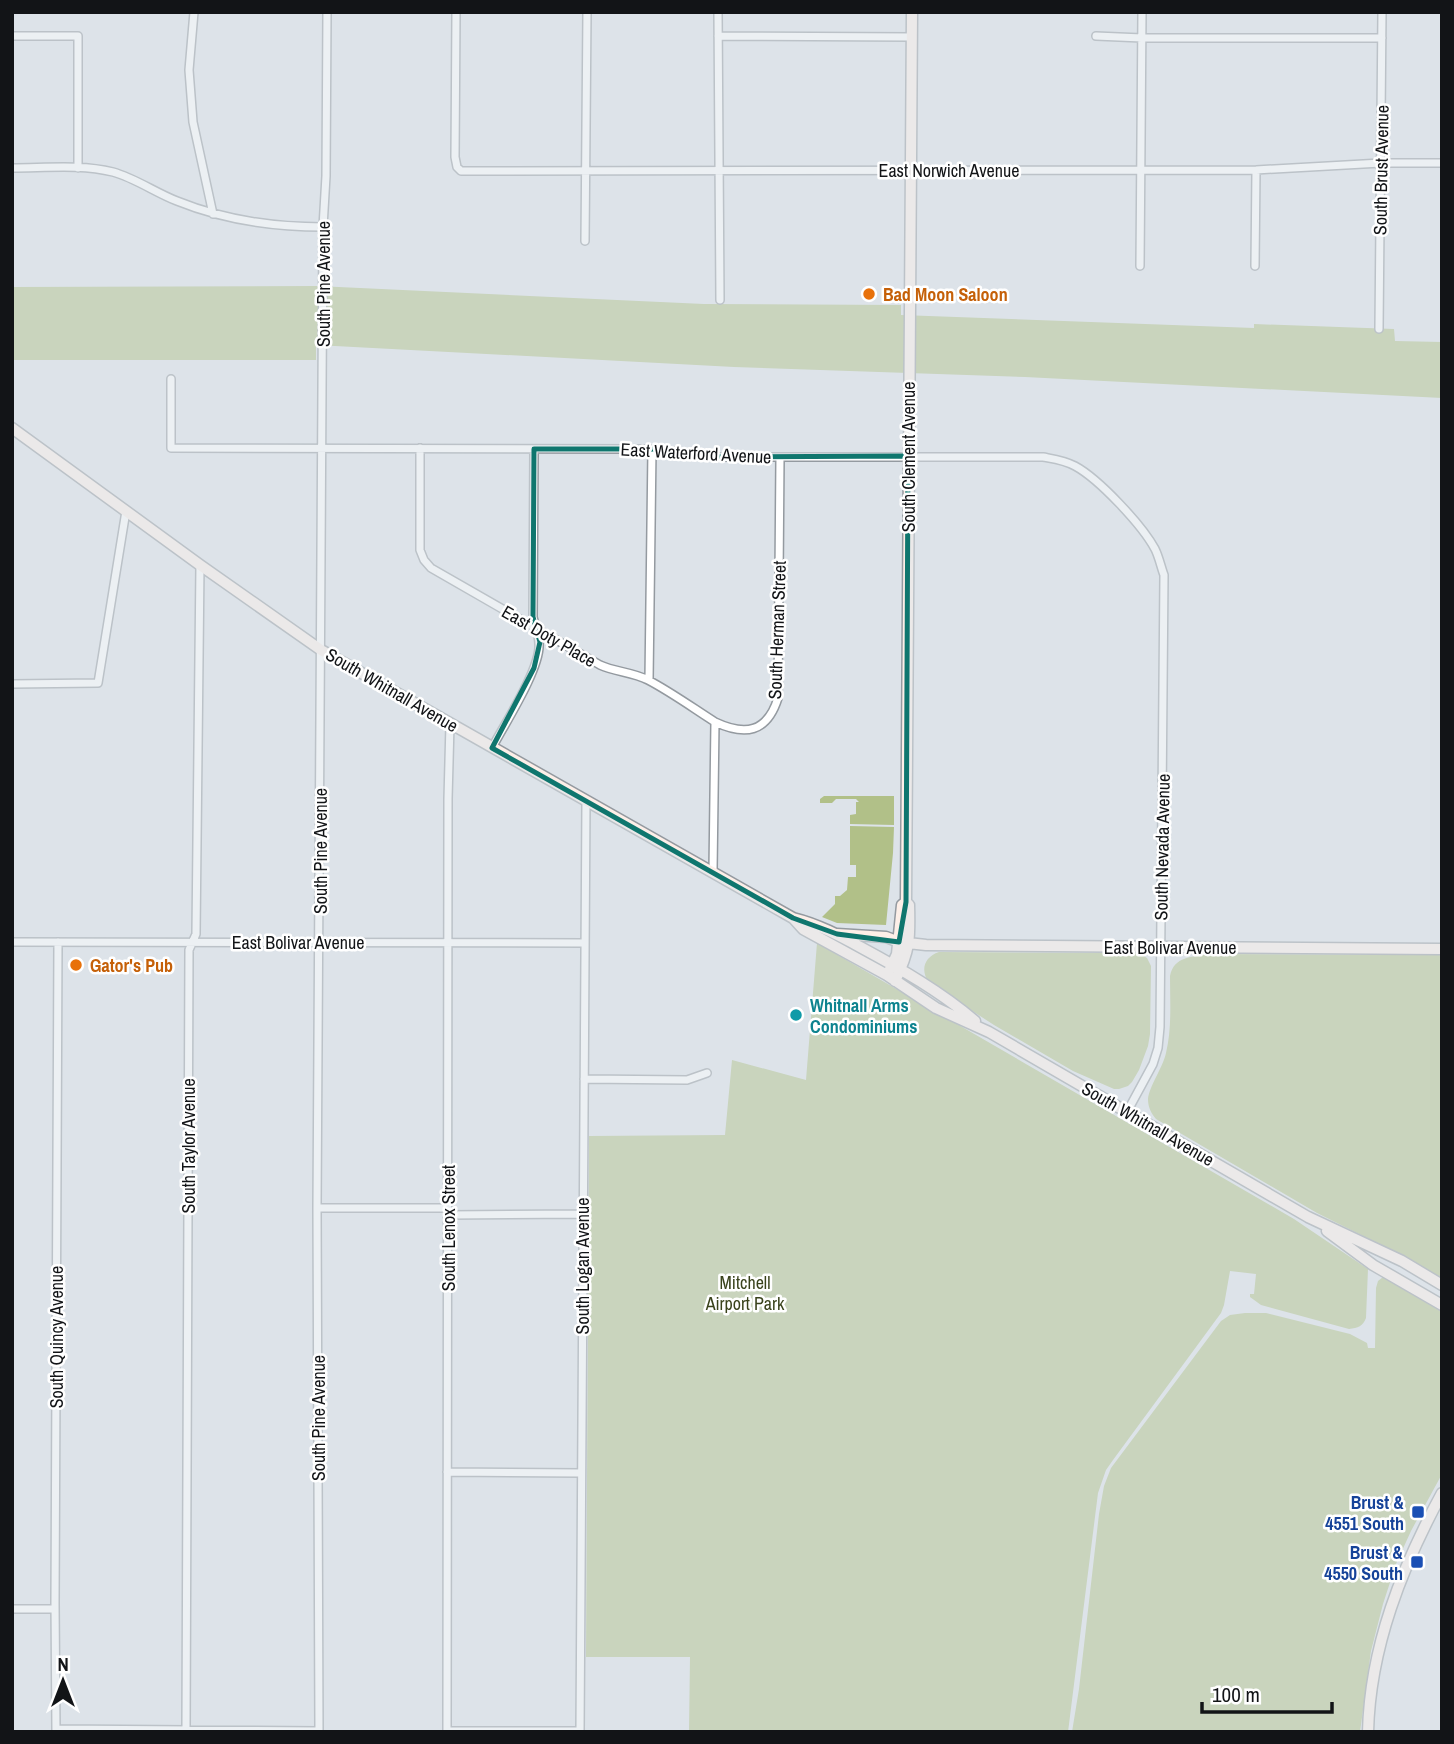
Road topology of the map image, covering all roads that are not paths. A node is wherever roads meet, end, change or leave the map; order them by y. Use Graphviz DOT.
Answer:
graph roads {
  1 [pos="194,12"];
  2 [pos="327,12"];
  3 [pos="456,12"];
  4 [pos="587,12"];
  5 [pos="718,12"];
  6 [pos="912,12"];
  7 [pos="1142,12"];
  8 [pos="1382,12"];
  9 [pos="12,36"];
  10 [pos="718,36"];
  11 [pos="1096,36"];
  12 [pos="912,37"];
  13 [pos="1142,38"];
  14 [pos="1382,38"];
  15 [pos="1381,163"];
  16 [pos="1442,163"];
  17 [pos="12,167"];
  18 [pos="78,168"];
  19 [pos="586,170"];
  20 [pos="910,170"];
  21 [pos="1141,170"];
  22 [pos="1256,170"];
  23 [pos="719,171"];
  24 [pos="213,214"];
  25 [pos="323,227"];
  26 [pos="585,241"];
  27 [pos="1140,266"];
  28 [pos="1255,266"];
  29 [pos="720,300"];
  30 [pos="1379,329"];
  31 [pos="171,379"];
  32 [pos="12,428"];
  33 [pos="322,447"];
  34 [pos="420,448"];
  35 [pos="534,449"];
  36 [pos="652,449"];
  37 [pos="908,456"];
  38 [pos="780,457"];
  39 [pos="126,511"];
  40 [pos="200,565"];
  41 [pos="1164,575"];
  42 [pos="536,629"];
  43 [pos="321,650"];
  44 [pos="649,680"];
  45 [pos="12,684"];
  46 [pos="715,722"];
  47 [pos="450,723"];
  48 [pos="492,748"];
  49 [pos="586,801"];
  50 [pos="713,871"];
  51 [pos="793,918"];
  52 [pos="837,934"];
  53 [pos="12,942"];
  54 [pos="58,942"];
  55 [pos="193,942"];
  56 [pos="320,942"];
  57 [pos="449,942"];
  58 [pos="584,943"];
  59 [pos="904,943"];
  60 [pos="1161,947"];
  61 [pos="1442,949"];
  62 [pos="897,967"];
  63 [pos="891,978"];
  64 [pos="989,1032"];
  65 [pos="707,1073"];
  66 [pos="584,1079"];
  67 [pos="1127,1112"];
  68 [pos="317,1208"];
  69 [pos="448,1212"];
  70 [pos="582,1214"];
  71 [pos="1308,1217"];
  72 [pos="1442,1284"];
  73 [pos="1442,1305"];
  74 [pos="447,1472"];
  75 [pos="581,1473"];
  76 [pos="1442,1493"];
  77 [pos="12,1609"];
  78 [pos="55,1609"];
  79 [pos="186,1730"];
  80 [pos="56,1731"];
  81 [pos="319,1731"];
  82 [pos="447,1731"];
  83 [pos="580,1731"];
  84 [pos="1368,1732"];
  1 -- 24 [label="street"];
  2 -- 25 [label="street, South Pine Avenue"];
  3 -- 19 [label="street, East Norwich Avenue"];
  4 -- 19 [label="street"];
  5 -- 10 [label="street"];
  6 -- 12 [label="street, South Clement Avenue"];
  7 -- 13 [label="street"];
  8 -- 14 [label="street, South Brust Avenue"];
  9 -- 18 [label="street"];
  10 -- 12 [label="street"];
  10 -- 23 [label="street"];
  11 -- 13 [label="street"];
  12 -- 20 [label="street, South Clement Avenue"];
  13 -- 14 [label="street"];
  13 -- 21 [label="street"];
  14 -- 15 [label="street, South Brust Avenue"];
  15 -- 16 [label="street, East Norwich Avenue"];
  15 -- 22 [label="street, East Norwich Avenue"];
  15 -- 30 [label="street, South Brust Avenue"];
  17 -- 18 [label="street"];
  18 -- 24 [label="street"];
  19 -- 23 [label="street, East Norwich Avenue"];
  19 -- 26 [label="street"];
  20 -- 21 [label="street, East Norwich Avenue"];
  20 -- 23 [label="street, East Norwich Avenue"];
  20 -- 37 [label="street, South Clement Avenue"];
  21 -- 22 [label="street, East Norwich Avenue"];
  21 -- 27 [label="street"];
  22 -- 28 [label="street"];
  23 -- 29 [label="street"];
  24 -- 25 [label="street"];
  25 -- 33 [label="street, South Pine Avenue"];
  31 -- 33 [label="street, East Waterford Avenue"];
  32 -- 39 [label="street, South Whitnall Avenue"];
  33 -- 34 [label="street, East Waterford Avenue"];
  33 -- 43 [label="street, South Pine Avenue"];
  34 -- 35 [label="street, East Waterford Avenue"];
  34 -- 42 [label="street, East Doty Place"];
  35 -- 36 [label="street, East Waterford Avenue"];
  35 -- 42 [label="street"];
  36 -- 38 [label="street, East Waterford Avenue"];
  36 -- 44 [label="street"];
  37 -- 38 [label="street, East Waterford Avenue"];
  37 -- 41 [label="street, East Waterford Avenue"];
  37 -- 59 [label="street, South Clement Avenue"];
  38 -- 46 [label="street, South Herman Street"];
  39 -- 40 [label="street, South Whitnall Avenue"];
  39 -- 45 [label="street"];
  40 -- 43 [label="street, South Whitnall Avenue"];
  40 -- 55 [label="street, South Taylor Avenue"];
  41 -- 60 [label="street, South Nevada Avenue"];
  42 -- 44 [label="street, East Doty Place"];
  42 -- 48 [label="street"];
  43 -- 47 [label="street, South Whitnall Avenue"];
  43 -- 56 [label="street, South Pine Avenue"];
  44 -- 46 [label="street, East Doty Place"];
  46 -- 50 [label="street"];
  47 -- 48 [label="street, South Whitnall Avenue"];
  47 -- 57 [label="street, South Lenox Street"];
  48 -- 49 [label="street, South Whitnall Avenue"];
  49 -- 50 [label="street, South Whitnall Avenue"];
  49 -- 58 [label="street, South Logan Avenue"];
  50 -- 51 [label="street, South Whitnall Avenue"];
  51 -- 52 [label="street, South Whitnall Avenue"];
  51 -- 63 [label="street, South Whitnall Avenue"];
  52 -- 59 [label="street, East Bolivar Avenue"];
  52 -- 62 [label="street, South Whitnall Avenue"];
  53 -- 54 [label="street, East Bolivar Avenue"];
  54 -- 55 [label="street, East Bolivar Avenue"];
  54 -- 78 [label="street, South Quincy Avenue"];
  55 -- 56 [label="street, East Bolivar Avenue"];
  55 -- 79 [label="street, South Taylor Avenue"];
  56 -- 57 [label="street, East Bolivar Avenue"];
  56 -- 68 [label="street, South Pine Avenue"];
  57 -- 58 [label="street, East Bolivar Avenue"];
  57 -- 69 [label="street, South Lenox Street"];
  58 -- 66 [label="street, South Logan Avenue"];
  59 -- 60 [label="street, East Bolivar Avenue"];
  59 -- 62 [label="street, South Clement Avenue"];
  60 -- 61 [label="street, East Bolivar Avenue"];
  60 -- 67 [label="street, South Nevada Avenue"];
  62 -- 63 [label="street, South Clement Avenue"];
  62 -- 64 [label="street, South Whitnall Avenue"];
  63 -- 64 [label="street, South Whitnall Avenue"];
  64 -- 67 [label="street, South Whitnall Avenue"];
  65 -- 66 [label="street"];
  66 -- 70 [label="street, South Logan Avenue"];
  67 -- 71 [label="street, South Whitnall Avenue"];
  68 -- 69 [label="street"];
  68 -- 81 [label="street, South Pine Avenue"];
  69 -- 70 [label="street"];
  69 -- 74 [label="street, South Lenox Street"];
  70 -- 75 [label="street, South Logan Avenue"];
  71 -- 72 [label="street, South Whitnall Avenue"];
  71 -- 73 [label="street, South Whitnall Avenue"];
  74 -- 75 [label="street"];
  74 -- 82 [label="street, South Lenox Street"];
  75 -- 83 [label="street, South Logan Avenue"];
  76 -- 84 [label="street"];
  77 -- 78 [label="street"];
  78 -- 80 [label="street, South Quincy Avenue"];
  79 -- 80 [label="street"];
  79 -- 81 [label="street"];
  82 -- 83 [label="street"];
}
